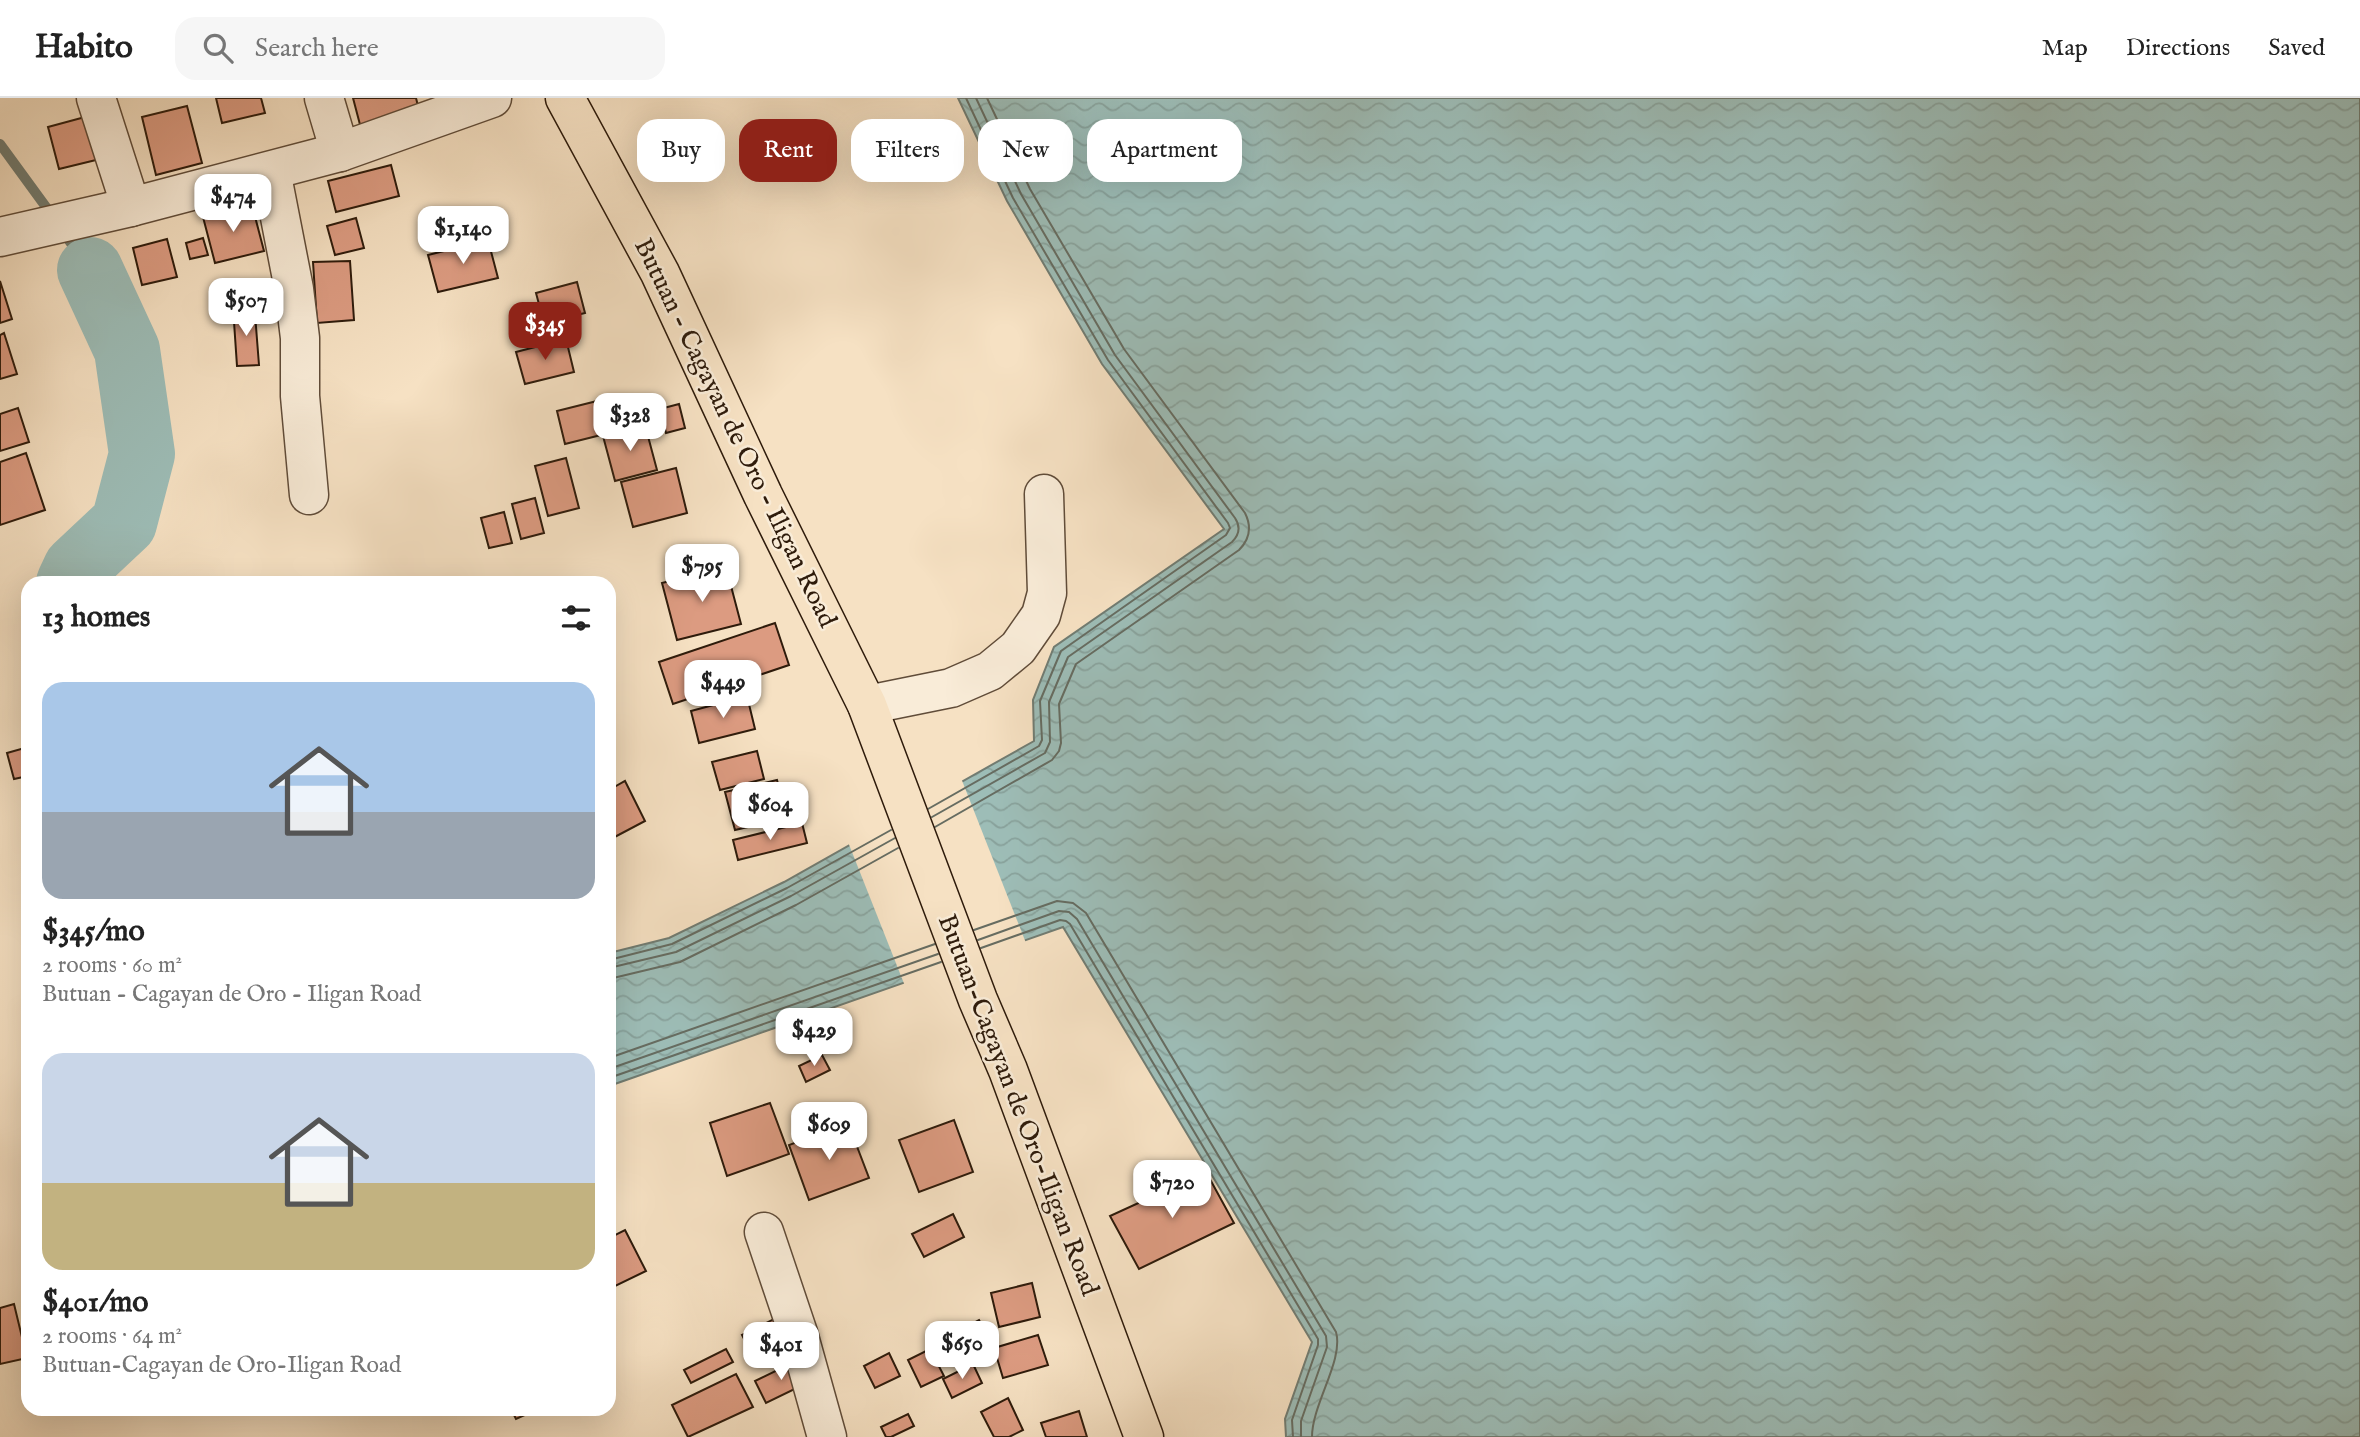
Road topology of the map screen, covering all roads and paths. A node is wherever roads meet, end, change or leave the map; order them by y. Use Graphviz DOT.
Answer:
graph roads {
  1 [pos="96,98"];
  2 [pos="324,98"];
  3 [pos="492,98"];
  4 [pos="565,98"];
  5 [pos="340,152"];
  6 [pos="271,171"];
  7 [pos="116,211"];
  8 [pos="0,237"];
  9 [pos="1044,494"];
  10 [pos="309,495"];
  11 [pos="867,705"];
  12 [pos="891,774"];
  13 [pos="764,1233"];
  14 [pos="827,1437"];
  15 [pos="1144,1437"];
  1 -- 7 [label="street"];
  2 -- 5 [label="street"];
  3 -- 5 [label="street"];
  4 -- 11 [label="highway, Butuan - Cagayan de Oro - Iligan Road"];
  5 -- 6 [label="street"];
  6 -- 7 [label="street"];
  6 -- 10 [label="street"];
  7 -- 8 [label="street"];
  9 -- 11 [label="street"];
  11 -- 12 [label="highway, Butuan - Cagayan de Oro - Iligan Road"];
  12 -- 15 [label="highway, Butuan-Cagayan de Oro-Iligan Road"];
  13 -- 14 [label="street"];
}
